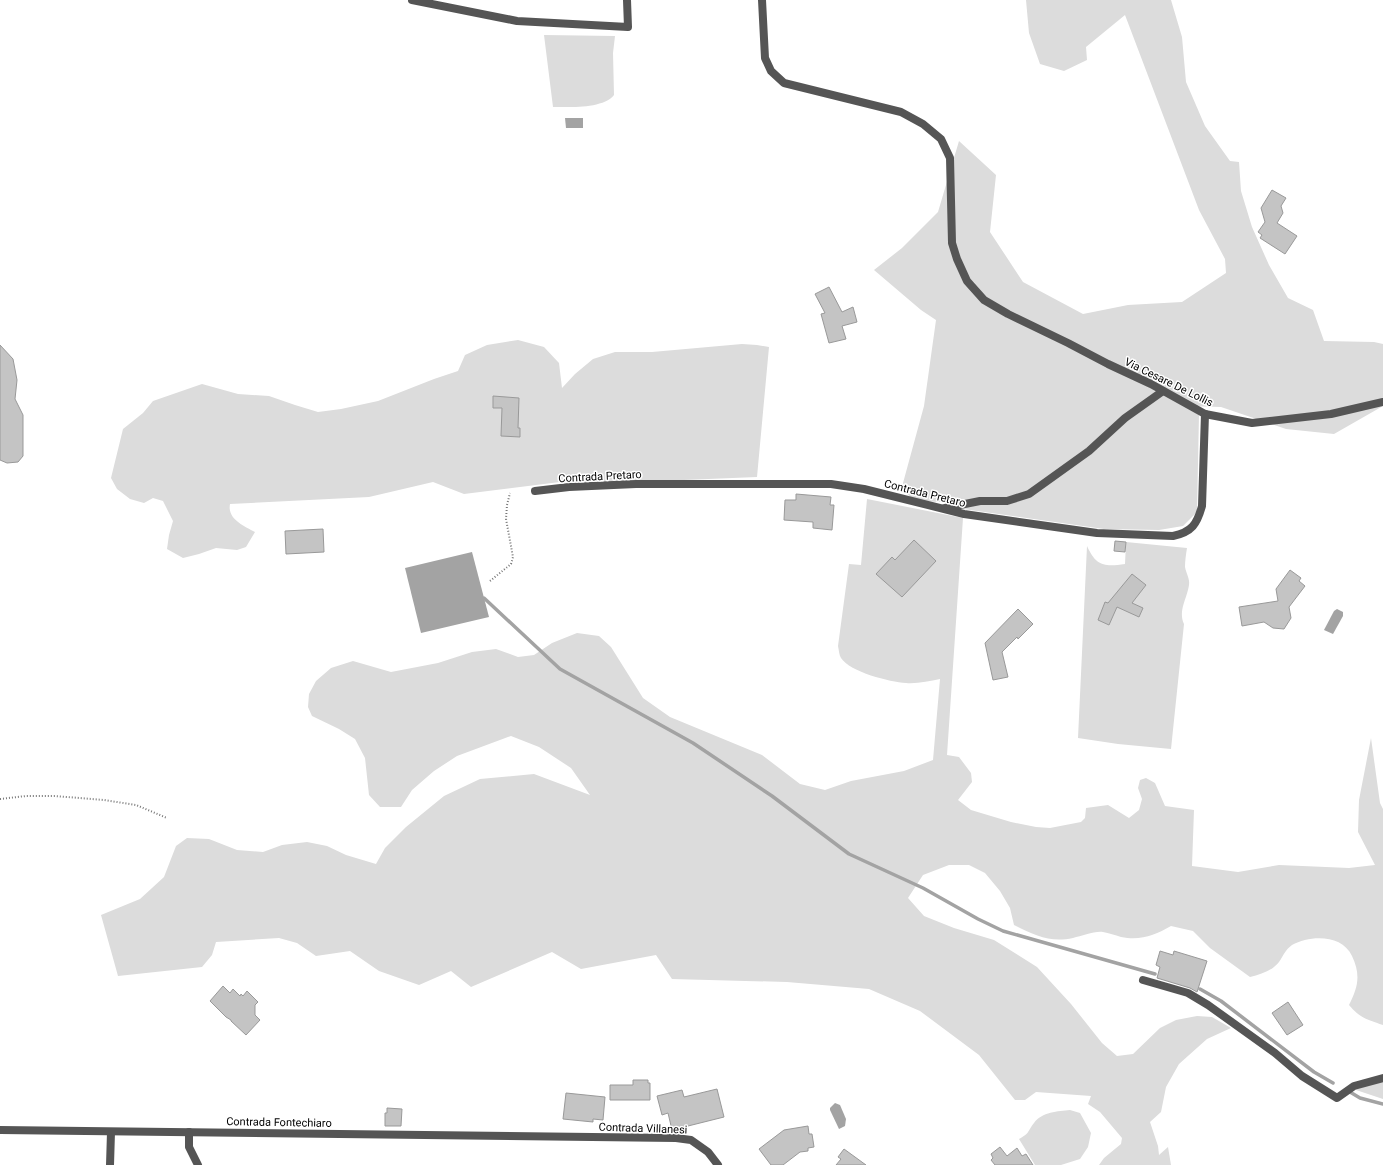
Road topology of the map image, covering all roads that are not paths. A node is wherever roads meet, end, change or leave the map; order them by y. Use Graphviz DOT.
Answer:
graph roads {
  1 [pos="412,0"];
  2 [pos="627,0"];
  3 [pos="762,0"];
  4 [pos="1163,391"];
  5 [pos="1383,402"];
  6 [pos="1206,414"];
  7 [pos="535,491"];
  8 [pos="943,509"];
  9 [pos="1143,980"];
  10 [pos="1383,1078"];
  11 [pos="0,1130"];
  12 [pos="111,1132"];
  13 [pos="189,1132"];
  14 [pos="557,1136"];
  15 [pos="110,1165"];
  16 [pos="198,1165"];
  17 [pos="718,1165"];
  1 -- 2 [label="street"];
  3 -- 4 [label="street, Via Cesare De Lollis"];
  4 -- 6 [label="street, Via Cesare De Lollis"];
  4 -- 8 [label="street"];
  5 -- 6 [label="street, Via Cesare De Lollis"];
  6 -- 8 [label="street, Contrada Pretaro"];
  7 -- 8 [label="street, Contrada Pretaro"];
  9 -- 10 [label="street"];
  11 -- 12 [label="street, Contrada Fontechiaro"];
  12 -- 13 [label="street, Contrada Fontechiaro"];
  12 -- 15 [label="street"];
  13 -- 14 [label="street, Contrada Fontechiaro"];
  13 -- 16 [label="street"];
  14 -- 17 [label="street, Contrada Villanesi"];
}
